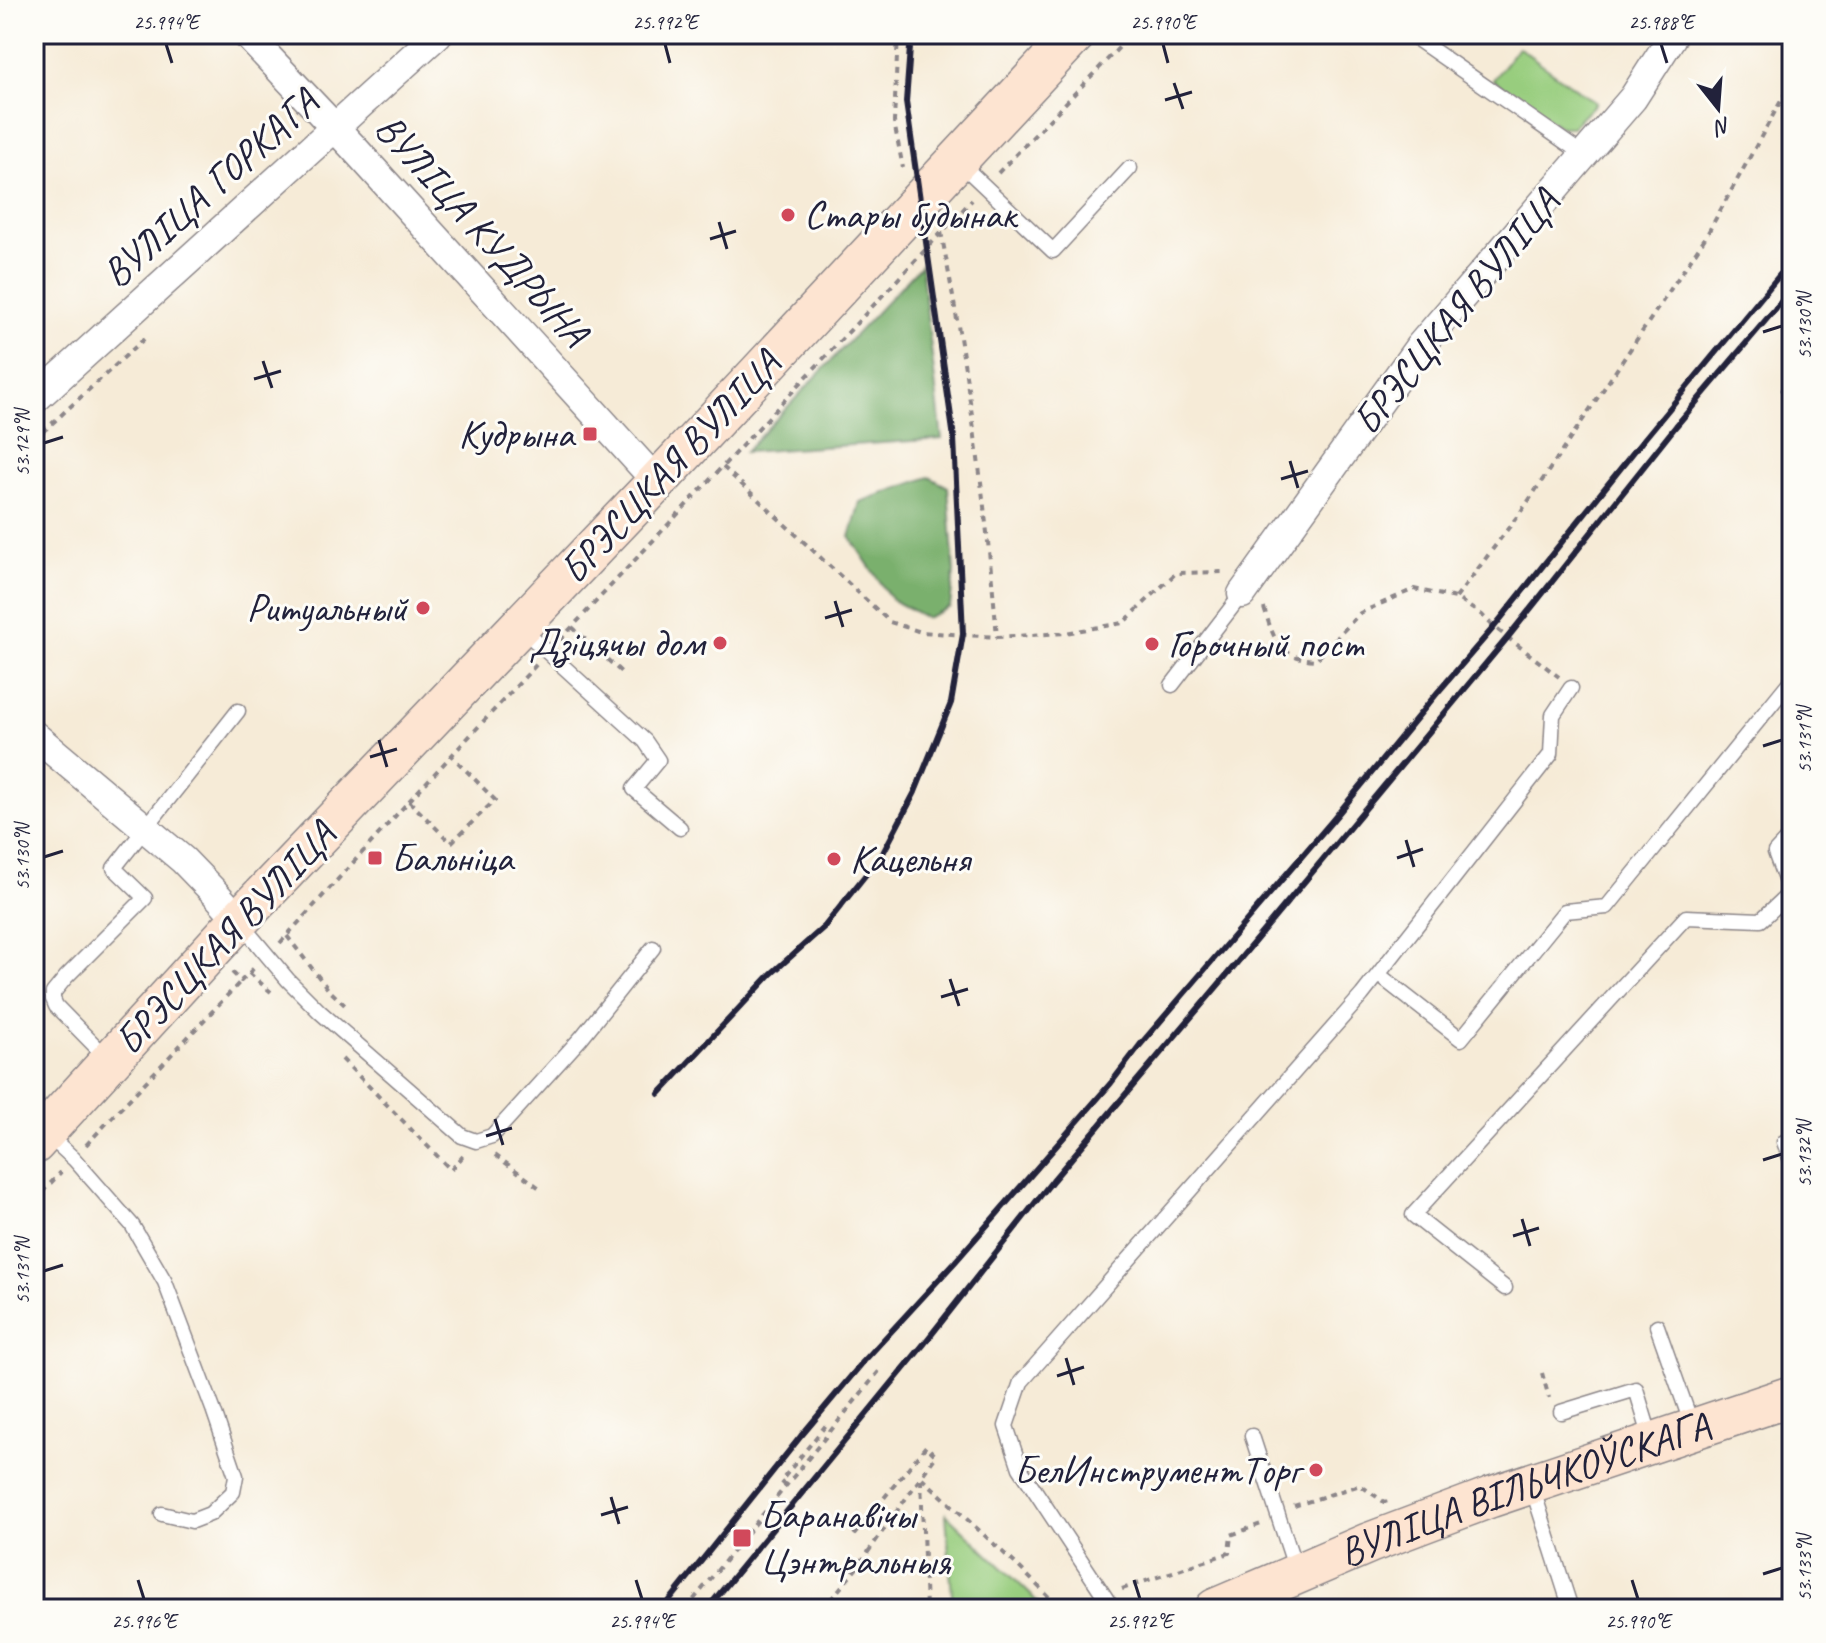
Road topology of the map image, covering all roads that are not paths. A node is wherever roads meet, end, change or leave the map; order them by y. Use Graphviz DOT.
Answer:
graph roads {
  1 [pos="246,34"];
  2 [pos="438,34"];
  3 [pos="1075,34"];
  4 [pos="1674,34"];
  5 [pos="1417,39"];
  6 [pos="335,129"];
  7 [pos="1584,155"];
  8 [pos="1130,168"];
  9 [pos="971,173"];
  10 [pos="34,400"];
  11 [pos="657,482"];
  12 [pos="1249,583"];
  13 [pos="519,626"];
  14 [pos="1792,679"];
  15 [pos="1172,685"];
  16 [pos="1571,688"];
  17 [pos="238,711"];
  18 [pos="34,735"];
  19 [pos="680,828"];
  20 [pos="146,829"];
  21 [pos="1792,834"];
  22 [pos="239,920"];
  23 [pos="653,948"];
  24 [pos="1379,975"];
  25 [pos="110,1060"];
  26 [pos="40,1138"];
  27 [pos="1784,1142"];
  28 [pos="1792,1163"];
  29 [pos="1505,1288"];
  30 [pos="1657,1326"];
  31 [pos="1792,1396"];
  32 [pos="1561,1412"];
  33 [pos="1694,1429"];
  34 [pos="1252,1436"];
  35 [pos="1652,1443"];
  36 [pos="1531,1484"];
  37 [pos="162,1514"];
  38 [pos="1297,1574"];
  39 [pos="1113,1609"];
  40 [pos="1215,1609"];
  41 [pos="1571,1609"];
  1 -- 6 [label="street, ВУЛІЦА КУДРЫНА"];
  2 -- 6 [label="street, ВУЛІЦА ГОРКАГА"];
  3 -- 9 [label="main road, БРЭСЦКАЯ ВУЛІЦА"];
  4 -- 7 [label="street, БРЭСЦКАЯ ВУЛІЦА"];
  5 -- 7 [label="lane"];
  6 -- 10 [label="street, ВУЛІЦА ГОРКАГА"];
  6 -- 11 [label="street, ВУЛІЦА КУДРЫНА"];
  7 -- 12 [label="street, БРЭСЦКАЯ ВУЛІЦА"];
  8 -- 9 [label="lane"];
  9 -- 11 [label="main road, БРЭСЦКАЯ ВУЛІЦА"];
  11 -- 13 [label="main road, БРЭСЦКАЯ ВУЛІЦА"];
  12 -- 15 [label="lane"];
  13 -- 19 [label="lane"];
  13 -- 22 [label="main road, БРЭСЦКАЯ ВУЛІЦА"];
  14 -- 24 [label="lane"];
  16 -- 24 [label="lane"];
  17 -- 20 [label="lane"];
  18 -- 20 [label="street"];
  20 -- 22 [label="street"];
  20 -- 25 [label="lane"];
  21 -- 29 [label="lane"];
  22 -- 23 [label="lane"];
  22 -- 25 [label="main road, БРЭСЦКАЯ ВУЛІЦА"];
  24 -- 39 [label="lane"];
  25 -- 26 [label="main road, БРЭСЦКАЯ ВУЛІЦА"];
  26 -- 37 [label="lane"];
  27 -- 28 [label="lane"];
  30 -- 33 [label="lane"];
  31 -- 33 [label="main road, ВУЛІЦА ВІЛЬЧКОЎСКАГА"];
  32 -- 35 [label="lane"];
  33 -- 35 [label="main road, ВУЛІЦА ВІЛЬЧКОЎСКАГА"];
  34 -- 38 [label="lane"];
  35 -- 36 [label="main road, ВУЛІЦА ВІЛЬЧКОЎСКАГА"];
  36 -- 38 [label="main road, ВУЛІЦА ВІЛЬЧКОЎСКАГА"];
  36 -- 41 [label="lane"];
  38 -- 40 [label="main road, ВУЛІЦА ВІЛЬЧКОЎСКАГА"];
}
